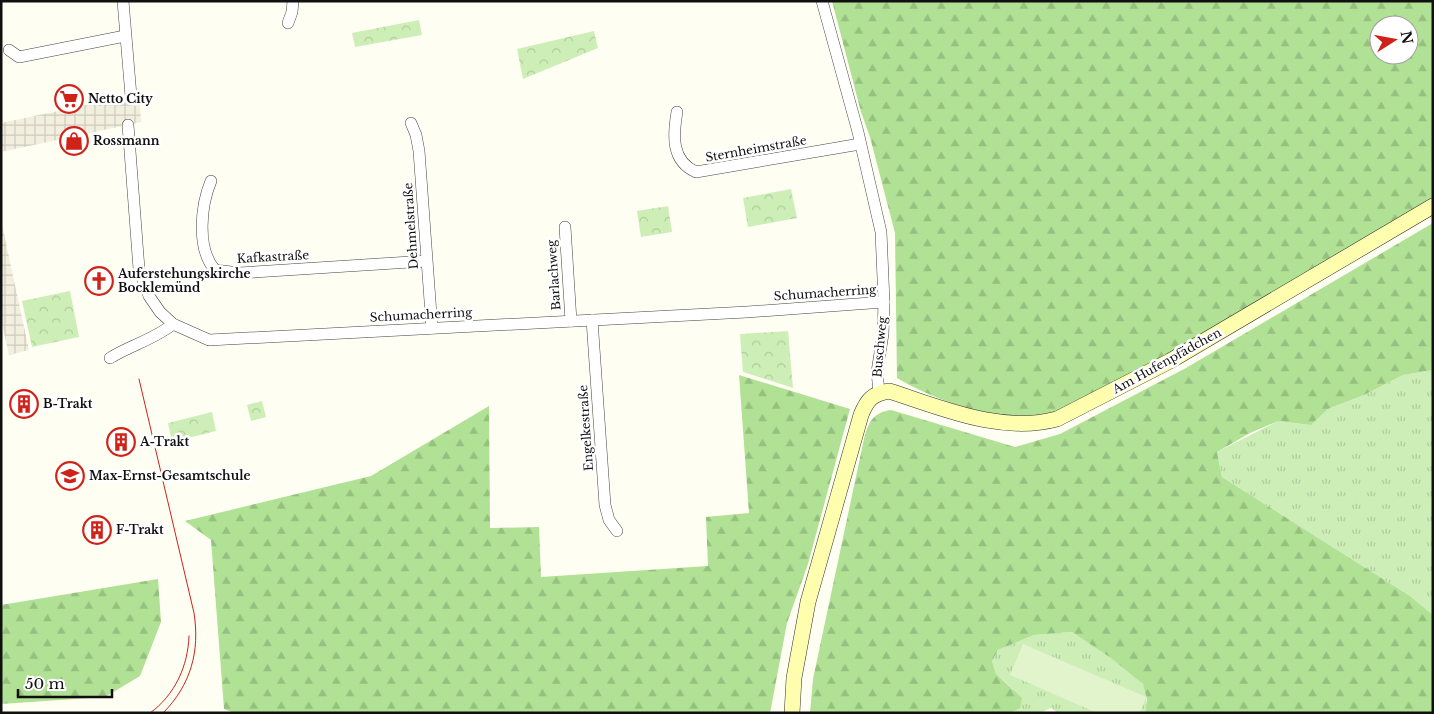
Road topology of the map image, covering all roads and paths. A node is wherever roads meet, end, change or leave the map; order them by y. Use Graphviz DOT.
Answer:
graph roads {
  1 [pos="123,1"];
  2 [pos="293,1"];
  3 [pos="822,1"];
  4 [pos="288,23"];
  5 [pos="125,36"];
  6 [pos="9,50"];
  7 [pos="130,96"];
  8 [pos="677,112"];
  9 [pos="410,123"];
  10 [pos="128,125"];
  11 [pos="860,144"];
  12 [pos="211,181"];
  13 [pos="1433,206"];
  14 [pos="565,227"];
  15 [pos="426,261"];
  16 [pos="884,302"];
  17 [pos="592,320"];
  18 [pos="570,321"];
  19 [pos="173,324"];
  20 [pos="432,328"];
  21 [pos="110,358"];
  22 [pos="879,392"];
  23 [pos="617,531"];
  24 [pos="794,696"];
  25 [pos="783,713"];
  26 [pos="792,713"];
  27 [pos="796,713"];
  1 -- 5 [label="street"];
  2 -- 4 [label="street"];
  3 -- 11 [label="street, Buschweg"];
  5 -- 6 [label="street"];
  5 -- 7 [label="street"];
  8 -- 11 [label="street, Sternheimstraße"];
  9 -- 15 [label="street, Dehmelstraße"];
  10 -- 19 [label="street, Schumacherring"];
  11 -- 16 [label="street, Buschweg"];
  12 -- 15 [label="street, Kafkastraße"];
  13 -- 22 [label="street, Am Hufenpfädchen"];
  14 -- 18 [label="street, Barlachweg"];
  15 -- 20 [label="street, Dehmelstraße"];
  16 -- 17 [label="street, Schumacherring"];
  16 -- 22 [label="street, Buschweg"];
  17 -- 18 [label="street, Schumacherring"];
  17 -- 23 [label="street, Engelkestraße"];
  18 -- 20 [label="street, Schumacherring"];
  19 -- 20 [label="street, Schumacherring"];
  19 -- 21 [label="street"];
  22 -- 24 [label="street, Buschweg"];
  24 -- 25 [label="street"];
  24 -- 26 [label="street, Buschweg"];
  24 -- 27 [label="street"];
}
